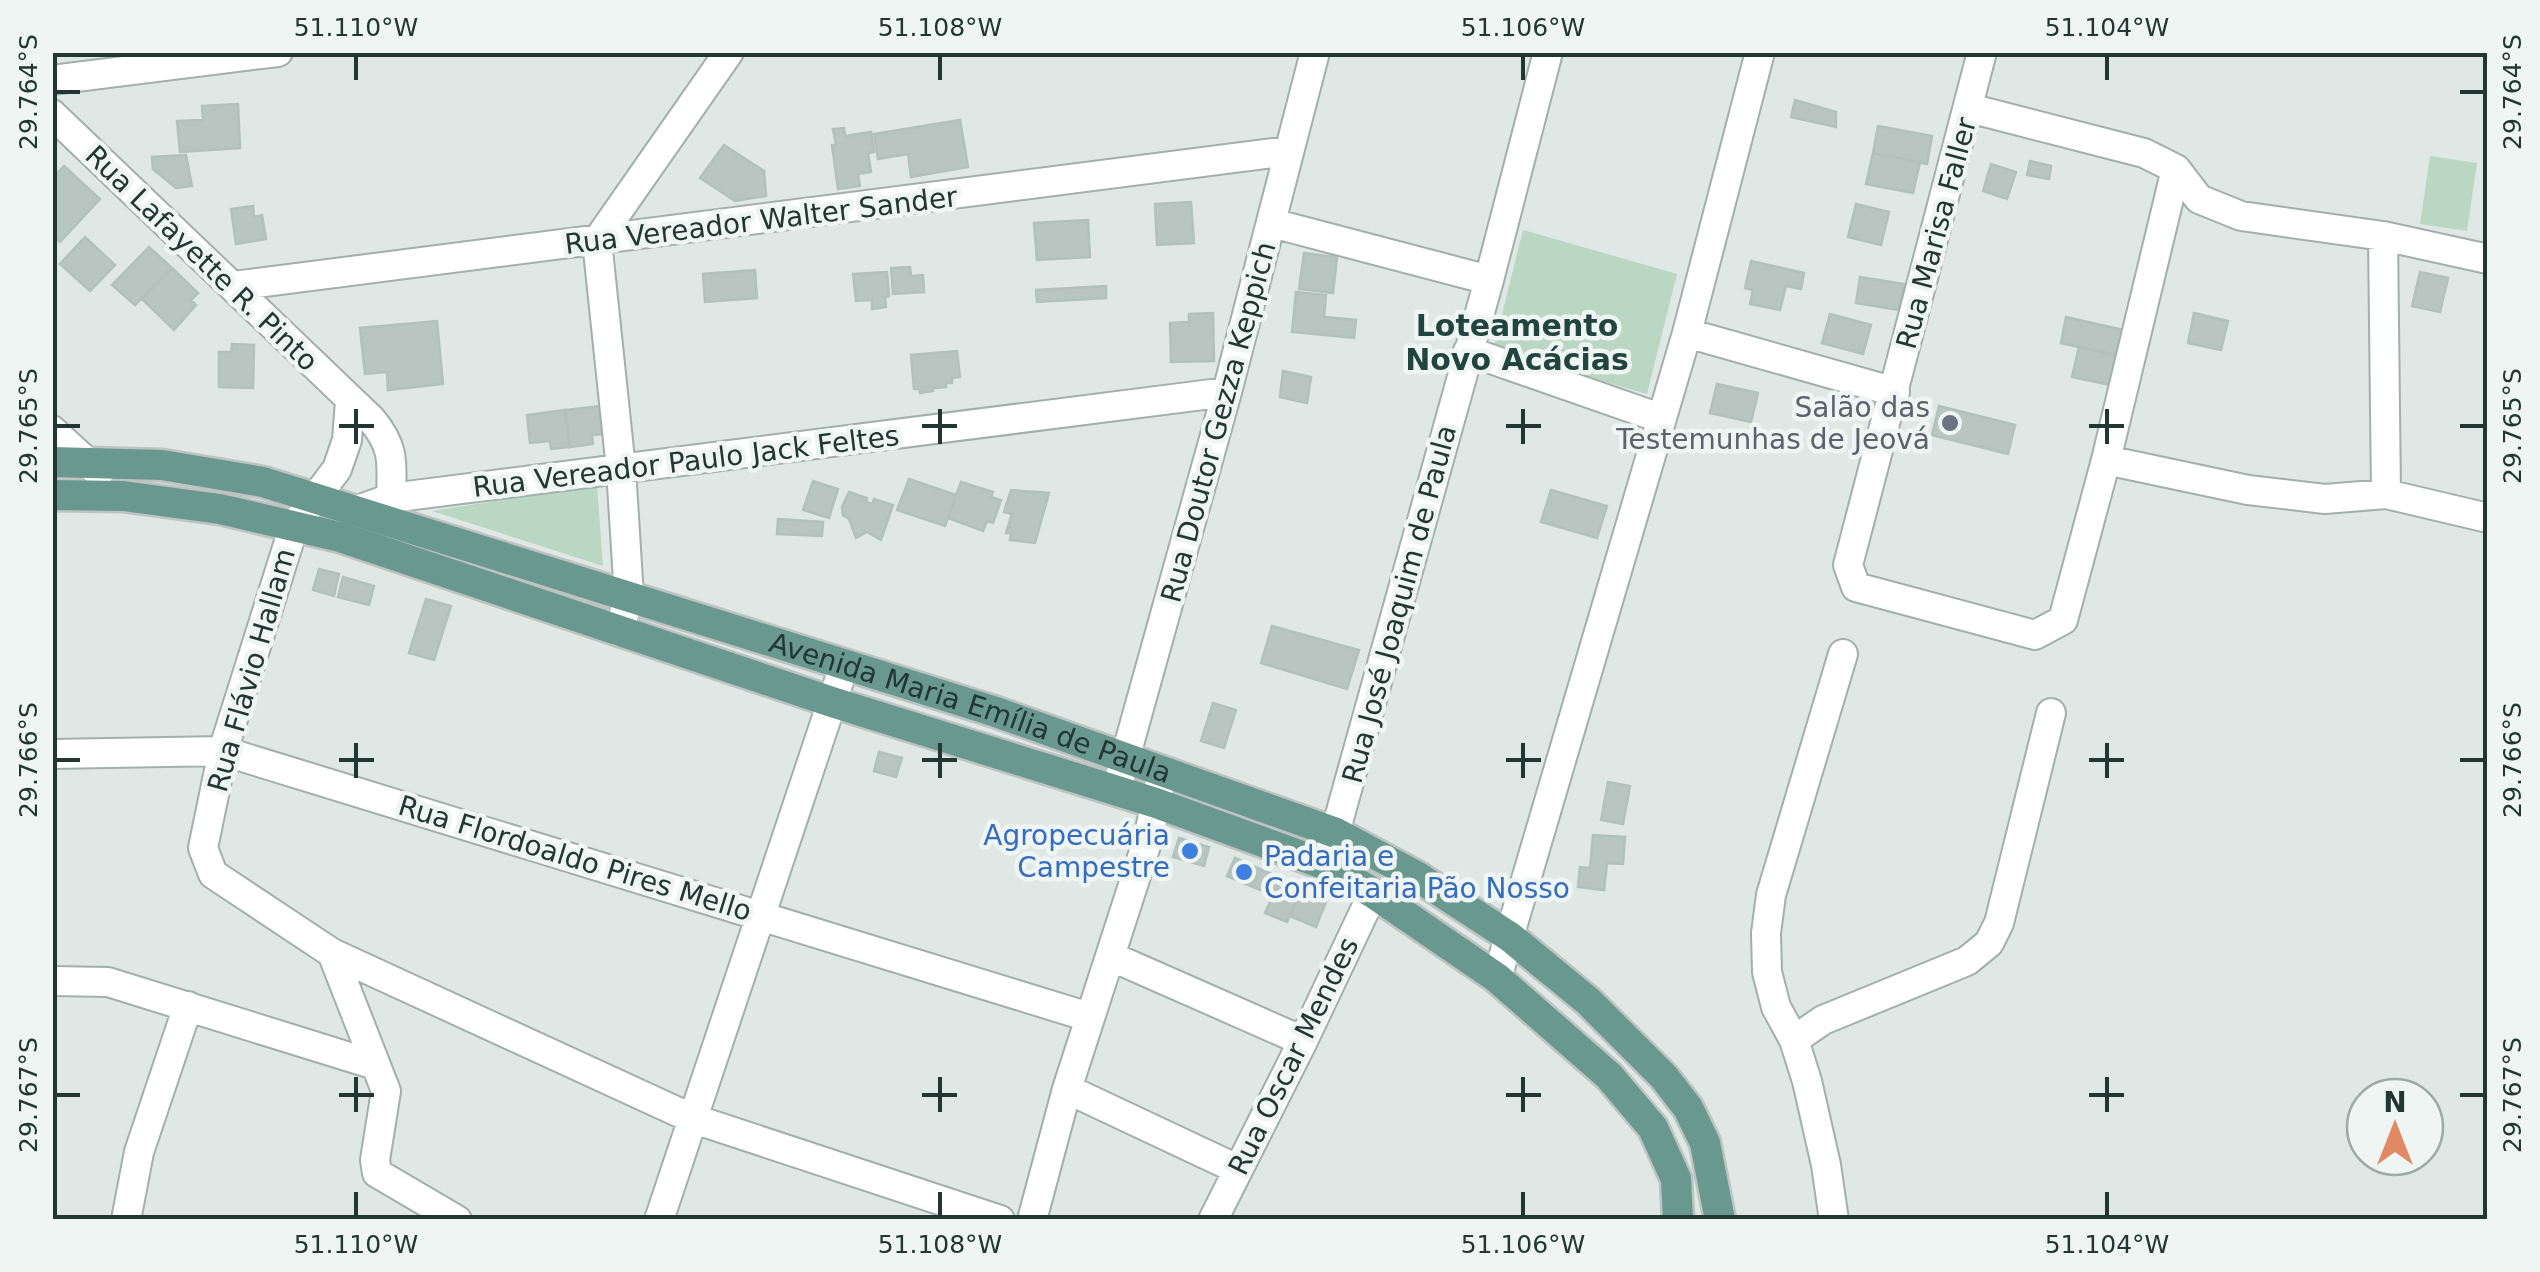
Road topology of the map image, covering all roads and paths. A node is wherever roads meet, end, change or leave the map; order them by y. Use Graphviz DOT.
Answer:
graph roads {
  1 [pos="278,52"];
  2 [pos="729,52"];
  3 [pos="1315,52"];
  4 [pos="1548,52"];
  5 [pos="1760,52"];
  6 [pos="1982,52"];
  7 [pos="210,57"];
  8 [pos="52,80"];
  9 [pos="1969,108"];
  10 [pos="52,114"];
  11 [pos="1288,151"];
  12 [pos="2176,168"];
  13 [pos="1272,223"];
  14 [pos="2383,236"];
  15 [pos="597,242"];
  16 [pos="2488,259"];
  17 [pos="1489,280"];
  18 [pos="234,286"];
  19 [pos="1687,333"];
  20 [pos="1468,352"];
  21 [pos="1227,392"];
  22 [pos="1895,392"];
  23 [pos="350,401"];
  24 [pos="1660,418"];
  25 [pos="52,430"];
  26 [pos="2106,460"];
  27 [pos="52,462"];
  28 [pos="87,462"];
  29 [pos="621,468"];
  30 [pos="2386,494"];
  31 [pos="52,495"];
  32 [pos="123,496"];
  33 [pos="315,498"];
  34 [pos="391,498"];
  35 [pos="2488,518"];
  36 [pos="347,524"];
  37 [pos="294,526"];
  38 [pos="629,597"];
  39 [pos="618,632"];
  40 [pos="1842,654"];
  41 [pos="844,666"];
  42 [pos="832,702"];
  43 [pos="2050,713"];
  44 [pos="223,752"];
  45 [pos="52,754"];
  46 [pos="1126,758"];
  47 [pos="1159,788"];
  48 [pos="1115,791"];
  49 [pos="1336,833"];
  50 [pos="1326,866"];
  51 [pos="1373,893"];
  52 [pos="761,914"];
  53 [pos="1510,937"];
  54 [pos="332,953"];
  55 [pos="1110,956"];
  56 [pos="1497,978"];
  57 [pos="52,981"];
  58 [pos="188,1006"];
  59 [pos="1090,1017"];
  60 [pos="1794,1040"];
  61 [pos="1303,1042"];
  62 [pos="375,1065"];
  63 [pos="1067,1089"];
  64 [pos="691,1118"];
  65 [pos="1237,1170"];
  66 [pos="428,1212"];
  67 [pos="126,1220"];
  68 [pos="457,1220"];
  69 [pos="659,1220"];
  70 [pos="1000,1220"];
  71 [pos="1032,1220"];
  72 [pos="1213,1220"];
  73 [pos="1678,1220"];
  74 [pos="1720,1220"];
  75 [pos="1834,1220"];
  1 -- 7 [label="street"];
  2 -- 15 [label="street"];
  3 -- 11 [label="street, Rua Doutor Gezza Keppich"];
  4 -- 17 [label="street, Rua José Joaquim de Paula"];
  5 -- 19 [label="street"];
  6 -- 9 [label="street, Rua Marisa Faller"];
  7 -- 8 [label="street"];
  9 -- 12 [label="street"];
  9 -- 22 [label="street, Rua Marisa Faller"];
  10 -- 18 [label="street, Rua Lafayette R. Pinto"];
  11 -- 13 [label="street, Rua Doutor Gezza Keppich"];
  11 -- 15 [label="street, Rua Vereador Walter Sander"];
  12 -- 14 [label="street"];
  12 -- 26 [label="street"];
  13 -- 17 [label="street"];
  13 -- 21 [label="street, Rua Doutor Gezza Keppich"];
  14 -- 16 [label="street"];
  14 -- 30 [label="street"];
  15 -- 18 [label="street, Rua Vereador Walter Sander"];
  15 -- 29 [label="street"];
  17 -- 20 [label="street, Rua José Joaquim de Paula"];
  18 -- 23 [label="street, Rua Lafayette R. Pinto"];
  19 -- 22 [label="street"];
  19 -- 24 [label="street"];
  20 -- 24 [label="street"];
  20 -- 49 [label="street, Rua José Joaquim de Paula"];
  21 -- 29 [label="street, Rua Vereador Paulo Jack Feltes"];
  21 -- 46 [label="street, Rua Doutor Gezza Keppich"];
  22 -- 26 [label="street, Rua Marisa Faller"];
  23 -- 33 [label="street"];
  23 -- 34 [label="street, Rua Lafayette R. Pinto"];
  24 -- 53 [label="street"];
  25 -- 28 [label="street"];
  26 -- 30 [label="street"];
  27 -- 28 [label="main road, Avenida Maria Emília de Paula"];
  28 -- 32 [label="street"];
  28 -- 33 [label="main road, Avenida Maria Emília de Paula"];
  29 -- 34 [label="street, Rua Vereador Paulo Jack Feltes"];
  29 -- 38 [label="street"];
  30 -- 35 [label="street"];
  31 -- 32 [label="main road, Avenida Maria Emília de Paula"];
  32 -- 37 [label="main road, Avenida Maria Emília de Paula"];
  33 -- 36 [label="main road, Avenida Maria Emília de Paula"];
  33 -- 37 [label="street, Rua Flávio Hallam"];
  34 -- 36 [label="street, Rua Vereador Paulo Jack Feltes"];
  36 -- 37 [label="main road, Avenida Maria Emília de Paula"];
  36 -- 38 [label="main road, Avenida Maria Emília de Paula"];
  36 -- 39 [label="main road, Avenida Maria Emília de Paula"];
  37 -- 44 [label="street, Rua Flávio Hallam"];
  38 -- 39 [label="street"];
  38 -- 41 [label="main road, Avenida Maria Emília de Paula"];
  39 -- 42 [label="main road, Avenida Maria Emília de Paula"];
  40 -- 60 [label="street"];
  41 -- 42 [label="street"];
  41 -- 46 [label="main road, Avenida Maria Emília de Paula"];
  42 -- 48 [label="main road, Avenida Maria Emília de Paula"];
  42 -- 52 [label="street"];
  43 -- 60 [label="street"];
  44 -- 45 [label="street, Rua Flordoaldo Pires Mello"];
  44 -- 52 [label="street, Rua Flordoaldo Pires Mello"];
  44 -- 54 [label="street, Rua Flávio Hallam"];
  46 -- 47 [label="main road, Avenida Maria Emília de Paula"];
  46 -- 48 [label="street, Rua Doutor Gezza Keppich"];
  47 -- 48 [label="main road, Avenida Maria Emília de Paula"];
  47 -- 49 [label="main road, Avenida Maria Emília de Paula"];
  47 -- 50 [label="main road, Avenida Maria Emília de Paula"];
  47 -- 55 [label="street"];
  49 -- 50 [label="street, Rua José Joaquim de Paula"];
  49 -- 53 [label="main road, Avenida Maria Emília de Paula"];
  50 -- 51 [label="main road, Avenida Maria Emília de Paula"];
  51 -- 56 [label="main road, Avenida Maria Emília de Paula"];
  51 -- 61 [label="street, Rua Oscar Mendes"];
  52 -- 59 [label="street, Rua Flordoaldo Pires Mello"];
  52 -- 64 [label="street"];
  53 -- 56 [label="street"];
  53 -- 74 [label="main road, Avenida Maria Emília de Paula"];
  54 -- 62 [label="street"];
  54 -- 64 [label="street"];
  55 -- 59 [label="street"];
  55 -- 61 [label="street"];
  56 -- 73 [label="main road, Avenida Maria Emília de Paula"];
  57 -- 58 [label="street"];
  58 -- 62 [label="street"];
  58 -- 67 [label="street"];
  59 -- 63 [label="street"];
  60 -- 75 [label="street"];
  61 -- 65 [label="street, Rua Oscar Mendes"];
  62 -- 66 [label="street"];
  63 -- 65 [label="street"];
  63 -- 71 [label="street"];
  64 -- 69 [label="street"];
  64 -- 70 [label="street"];
  65 -- 72 [label="street, Rua Oscar Mendes"];
  66 -- 68 [label="street"];
}
